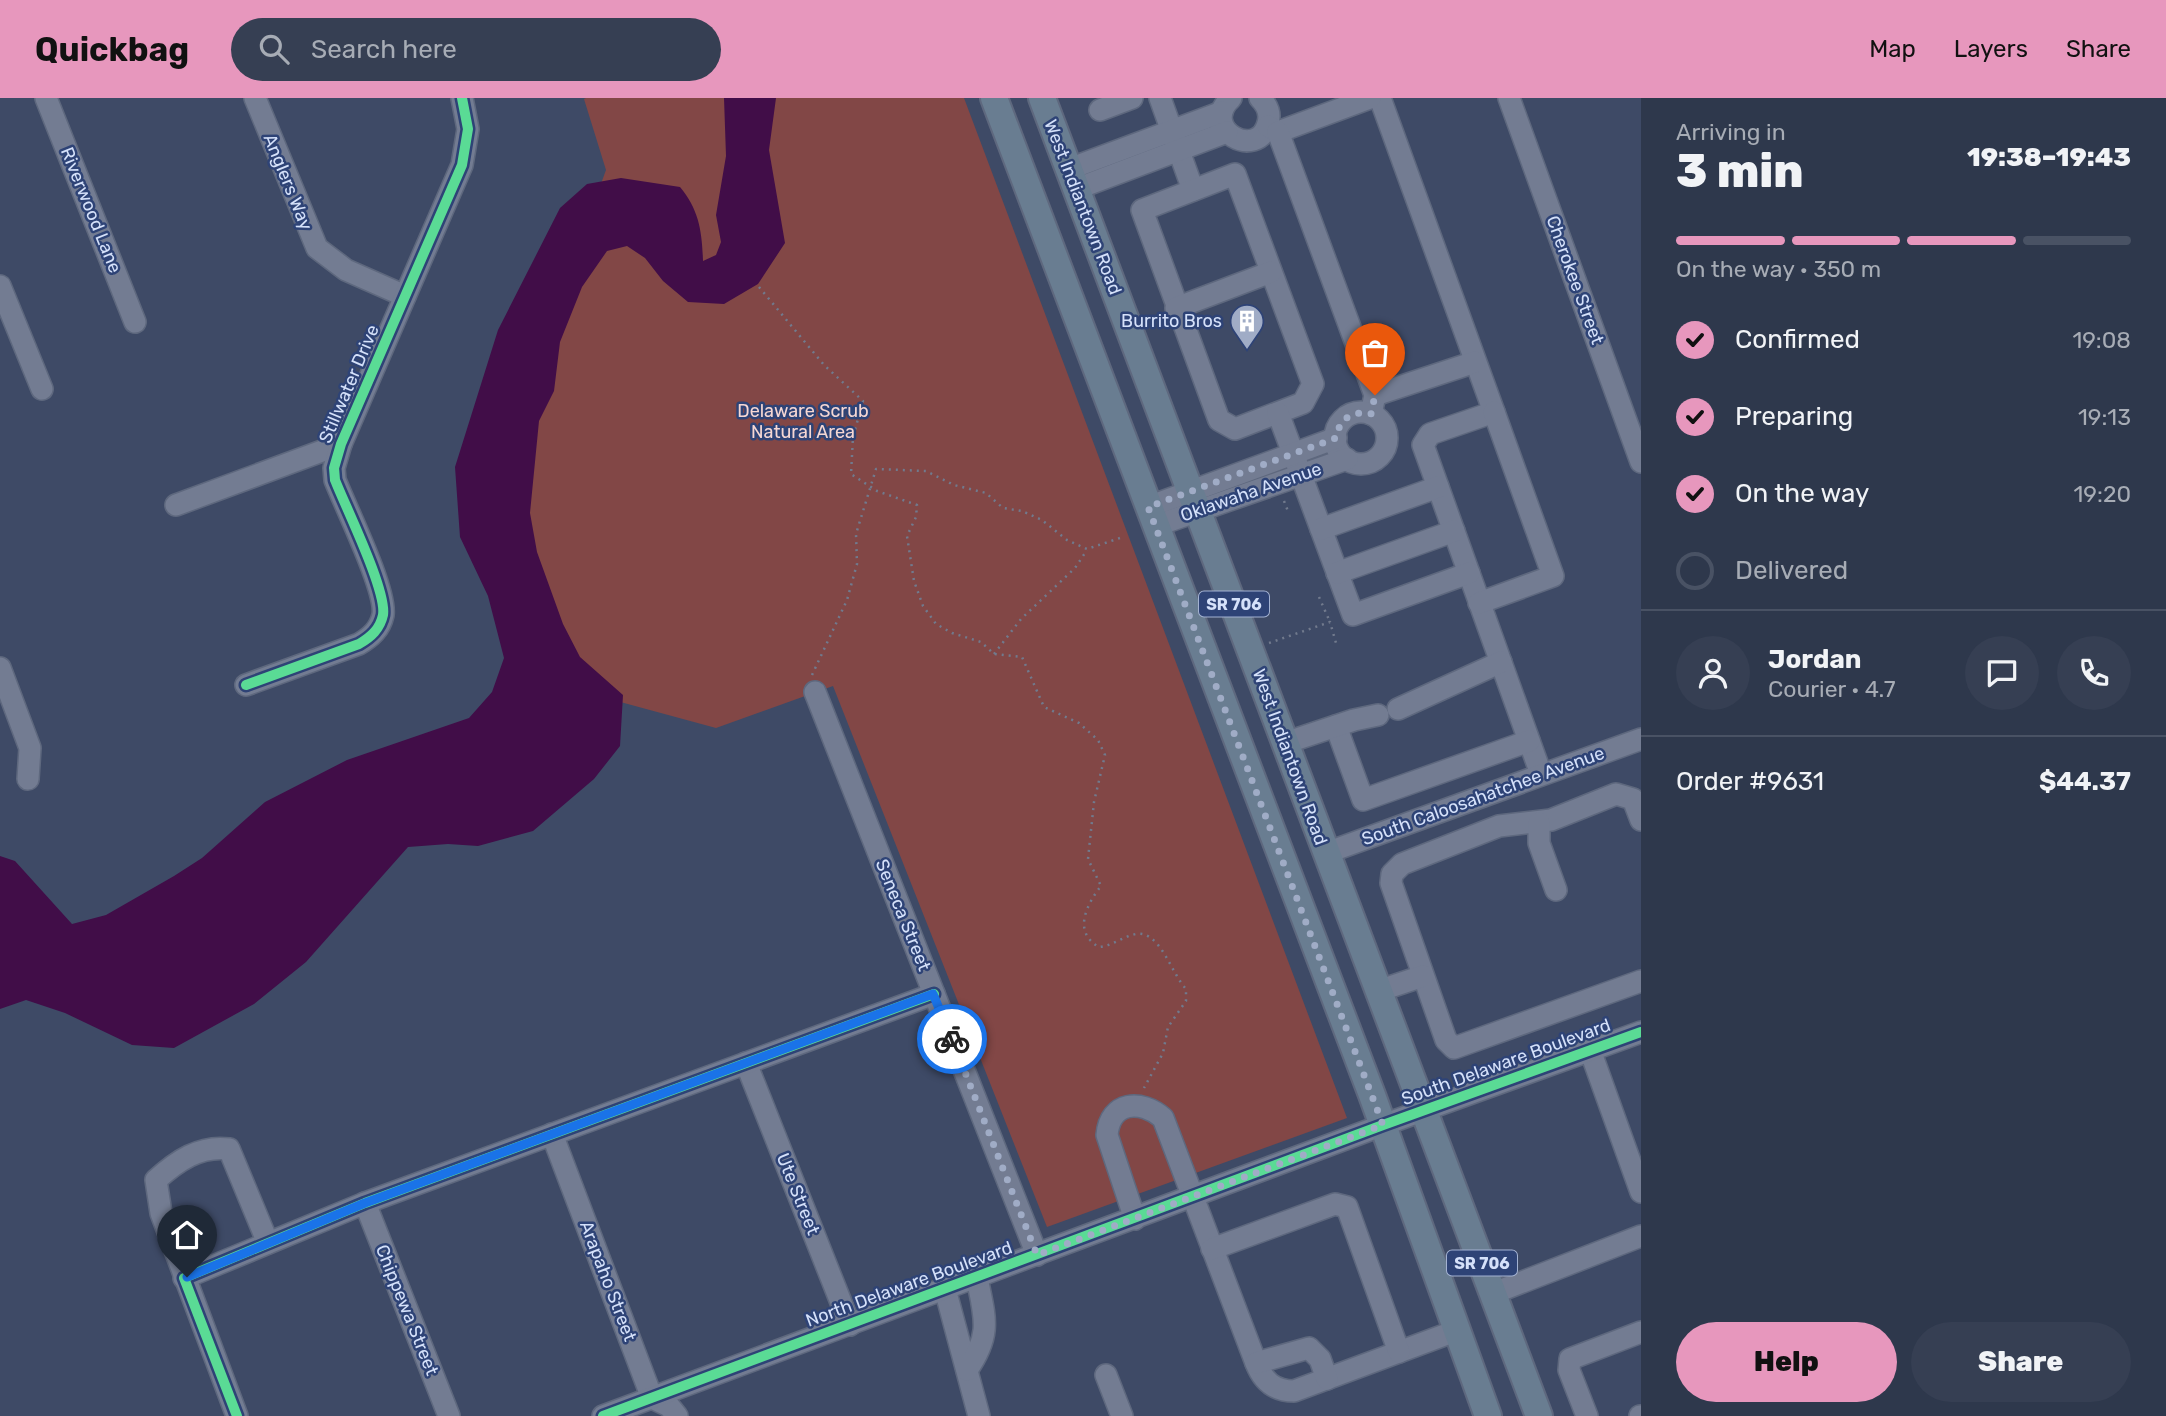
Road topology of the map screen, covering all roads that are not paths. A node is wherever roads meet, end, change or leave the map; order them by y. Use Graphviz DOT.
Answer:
graph roads {
  1 [pos="46,98"];
  2 [pos="255,98"];
  3 [pos="462,98"];
  4 [pos="994,98"];
  5 [pos="1042,98"];
  6 [pos="1132,98"];
  7 [pos="1160,98"];
  8 [pos="1260,98"];
  9 [pos="1370,98"];
  10 [pos="1380,98"];
  11 [pos="1509,98"];
  12 [pos="1100,110"];
  13 [pos="1226,114"];
  14 [pos="1273,129"];
  15 [pos="1175,140"];
  16 [pos="1073,179"];
  17 [pos="1193,190"];
  18 [pos="1271,272"];
  19 [pos="0,286"];
  20 [pos="405,296"];
  21 [pos="1176,309"];
  22 [pos="135,322"];
  23 [pos="1475,362"];
  24 [pos="42,390"];
  25 [pos="1373,404"];
  26 [pos="1278,412"];
  27 [pos="1493,412"];
  28 [pos="1336,438"];
  29 [pos="1387,440"];
  30 [pos="341,444"];
  31 [pos="1423,445"];
  32 [pos="1293,454"];
  33 [pos="1347,459"];
  34 [pos="1641,462"];
  35 [pos="1301,475"];
  36 [pos="1438,487"];
  37 [pos="1196,500"];
  38 [pos="176,505"];
  39 [pos="1152,517"];
  40 [pos="1321,529"];
  41 [pos="1454,531"];
  42 [pos="1337,573"];
  43 [pos="1469,573"];
  44 [pos="1479,603"];
  45 [pos="1501,662"];
  46 [pos="0,668"];
  47 [pos="247,685"];
  48 [pos="815,692"];
  49 [pos="1336,726"];
  50 [pos="1641,739"];
  51 [pos="1529,741"];
  52 [pos="1285,743"];
  53 [pos="1541,774"];
  54 [pos="28,779"];
  55 [pos="1641,820"];
  56 [pos="1539,823"];
  57 [pos="1326,853"];
  58 [pos="1556,890"];
  59 [pos="1423,976"];
  60 [pos="1641,981"];
  61 [pos="1378,991"];
  62 [pos="933,994"];
  63 [pos="1641,1032"];
  64 [pos="1590,1050"];
  65 [pos="746,1063"];
  66 [pos="1423,1110"];
  67 [pos="1383,1125"];
  68 [pos="552,1134"];
  69 [pos="1634,1150"];
  70 [pos="1641,1192"];
  71 [pos="1192,1198"];
  72 [pos="365,1203"];
  73 [pos="1136,1219"];
  74 [pos="1641,1236"];
  75 [pos="268,1243"];
  76 [pos="1212,1249"];
  77 [pos="1037,1255"];
  78 [pos="184,1278"];
  79 [pos="977,1278"];
  80 [pos="945,1289"];
  81 [pos="1494,1293"];
  82 [pos="850,1325"];
  83 [pos="1458,1330"];
  84 [pos="1641,1332"];
  85 [pos="1399,1352"];
  86 [pos="1256,1363"];
  87 [pos="967,1370"];
  88 [pos="1106,1375"];
  89 [pos="1327,1379"];
  90 [pos="652,1398"];
  91 [pos="237,1416"];
  92 [pos="449,1416"];
  93 [pos="603,1416"];
  94 [pos="677,1416"];
  95 [pos="979,1416"];
  96 [pos="1122,1416"];
  97 [pos="1488,1416"];
  98 [pos="1539,1416"];
  99 [pos="1587,1416"];
  1 -- 22 [label="street, Riverwood Lane"];
  2 -- 20 [label="street, Anglers Way"];
  3 -- 20 [label="street, Stillwater Drive"];
  4 -- 39 [label="main road, SR 706"];
  5 -- 16 [label="main road, West Indiantown Road / SR 706"];
  6 -- 12 [label="street"];
  7 -- 15 [label="street"];
  8 -- 14 [label="street"];
  9 -- 14 [label="street"];
  10 -- 23 [label="street"];
  11 -- 34 [label="street, Cherokee Street"];
  13 -- 14 [label="street"];
  13 -- 15 [label="street"];
  14 -- 25 [label="street"];
  15 -- 16 [label="street"];
  15 -- 17 [label="street"];
  16 -- 37 [label="main road, West Indiantown Road / SR 706"];
  17 -- 18 [label="street"];
  17 -- 21 [label="street"];
  18 -- 21 [label="street"];
  18 -- 26 [label="street"];
  19 -- 24 [label="street"];
  20 -- 30 [label="street, Stillwater Drive"];
  21 -- 26 [label="street"];
  23 -- 25 [label="street"];
  23 -- 27 [label="street"];
  25 -- 28 [label="street, Oklawaha Avenue"];
  25 -- 29 [label="street"];
  26 -- 32 [label="street"];
  27 -- 31 [label="street"];
  27 -- 44 [label="street"];
  28 -- 32 [label="street, Oklawaha Avenue"];
  28 -- 33 [label="street, Oklawaha Avenue"];
  29 -- 31 [label="street"];
  29 -- 33 [label="street, Oklawaha Avenue"];
  30 -- 38 [label="street"];
  30 -- 47 [label="street, Stillwater Drive"];
  31 -- 36 [label="street"];
  32 -- 35 [label="street"];
  32 -- 37 [label="street, Oklawaha Avenue"];
  33 -- 35 [label="street, Oklawaha Avenue"];
  35 -- 37 [label="street, Oklawaha Avenue"];
  35 -- 40 [label="street"];
  36 -- 40 [label="street"];
  36 -- 41 [label="street"];
  37 -- 39 [label="street, Oklawaha Avenue"];
  37 -- 52 [label="main road, West Indiantown Road / SR 706"];
  39 -- 67 [label="main road, SR 706"];
  40 -- 42 [label="street"];
  41 -- 42 [label="street"];
  41 -- 43 [label="street"];
  42 -- 43 [label="street"];
  43 -- 44 [label="street"];
  44 -- 45 [label="street"];
  45 -- 49 [label="street"];
  45 -- 51 [label="street"];
  46 -- 54 [label="street"];
  48 -- 62 [label="street, Seneca Street"];
  49 -- 51 [label="street"];
  49 -- 52 [label="street"];
  50 -- 53 [label="street, South Caloosahatchee Avenue"];
  51 -- 53 [label="street"];
  52 -- 57 [label="main road, West Indiantown Road / SR 706"];
  53 -- 57 [label="street, South Caloosahatchee Avenue"];
  55 -- 56 [label="street"];
  56 -- 58 [label="street"];
  56 -- 59 [label="street"];
  57 -- 61 [label="main road, West Indiantown Road / SR 706"];
  59 -- 60 [label="street"];
  59 -- 61 [label="street"];
  61 -- 66 [label="main road, West Indiantown Road / SR 706"];
  62 -- 65 [label="street"];
  62 -- 77 [label="street, Seneca Street"];
  63 -- 64 [label="street, South Delaware Boulevard"];
  64 -- 66 [label="street, South Delaware Boulevard"];
  64 -- 69 [label="street"];
  65 -- 68 [label="street"];
  65 -- 82 [label="street, Ute Street"];
  66 -- 67 [label="street, South Delaware Boulevard"];
  66 -- 81 [label="main road, West Indiantown Road / SR 706"];
  67 -- 71 [label="street, North Delaware Boulevard"];
  67 -- 83 [label="main road, SR 706"];
  68 -- 72 [label="street"];
  68 -- 90 [label="street, Arapaho Street"];
  69 -- 70 [label="street"];
  71 -- 73 [label="street, North Delaware Boulevard"];
  71 -- 73 [label="street"];
  71 -- 76 [label="street"];
  72 -- 75 [label="street"];
  72 -- 92 [label="street, Chippewa Street"];
  73 -- 77 [label="street, North Delaware Boulevard"];
  74 -- 81 [label="street"];
  75 -- 78 [label="street"];
  75 -- 78 [label="street"];
  76 -- 85 [label="street"];
  76 -- 86 [label="street"];
  77 -- 79 [label="street, North Delaware Boulevard"];
  78 -- 91 [label="street"];
  79 -- 80 [label="street, North Delaware Boulevard"];
  79 -- 87 [label="street"];
  80 -- 82 [label="street, North Delaware Boulevard"];
  80 -- 87 [label="street"];
  81 -- 98 [label="main road, West Indiantown Road / SR 706"];
  82 -- 90 [label="street, North Delaware Boulevard"];
  83 -- 85 [label="street"];
  83 -- 97 [label="main road, SR 706"];
  84 -- 99 [label="street"];
  85 -- 89 [label="street"];
  86 -- 89 [label="street"];
  86 -- 89 [label="street"];
  87 -- 95 [label="street"];
  88 -- 96 [label="street"];
  90 -- 93 [label="street, North Delaware Boulevard"];
  90 -- 94 [label="street"];
}
